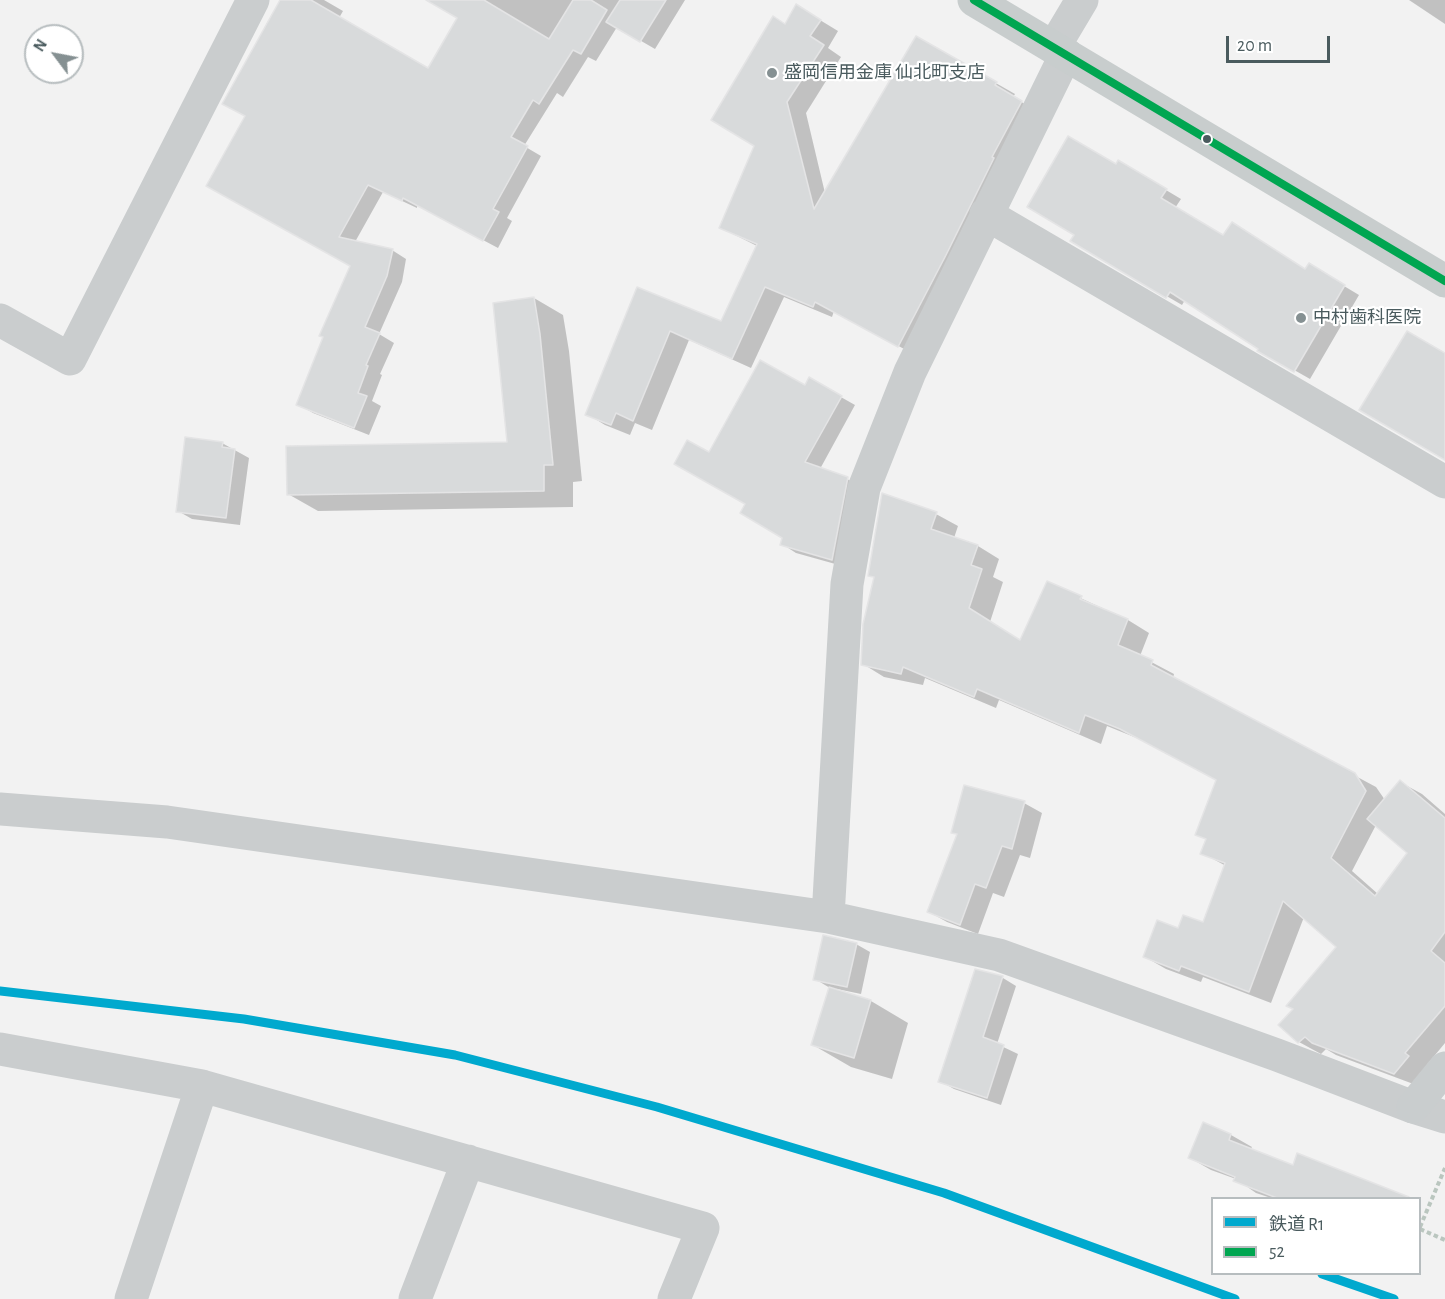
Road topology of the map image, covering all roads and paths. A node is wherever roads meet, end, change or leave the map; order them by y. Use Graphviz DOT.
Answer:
graph roads {
  1 [pos="253,0"];
  2 [pos="974,0"];
  3 [pos="1082,0"];
  4 [pos="1060,50"];
  5 [pos="986,214"];
  6 [pos="1445,281"];
  7 [pos="0,320"];
  8 [pos="1445,482"];
  9 [pos="0,809"];
  10 [pos="828,917"];
  11 [pos="0,1049"];
  12 [pos="1445,1068"];
  13 [pos="202,1086"];
  14 [pos="1413,1107"];
  15 [pos="1445,1117"];
  16 [pos="468,1161"];
  17 [pos="1445,1168"];
  18 [pos="1421,1223"];
  19 [pos="1421,1229"];
  20 [pos="1445,1240"];
  21 [pos="131,1299"];
  22 [pos="415,1299"];
  23 [pos="674,1299"];
  1 -- 7 [label="street"];
  2 -- 4 [label="main road"];
  3 -- 4 [label="street"];
  4 -- 5 [label="street"];
  4 -- 6 [label="main road"];
  5 -- 8 [label="street"];
  5 -- 10 [label="street"];
  9 -- 10 [label="street"];
  10 -- 14 [label="street"];
  11 -- 13 [label="street"];
  12 -- 14 [label="main road"];
  13 -- 16 [label="street"];
  13 -- 21 [label="street"];
  14 -- 15 [label="street"];
  16 -- 22 [label="street"];
  16 -- 23 [label="street"];
  17 -- 18 [label="path"];
  19 -- 20 [label="path"];
}
